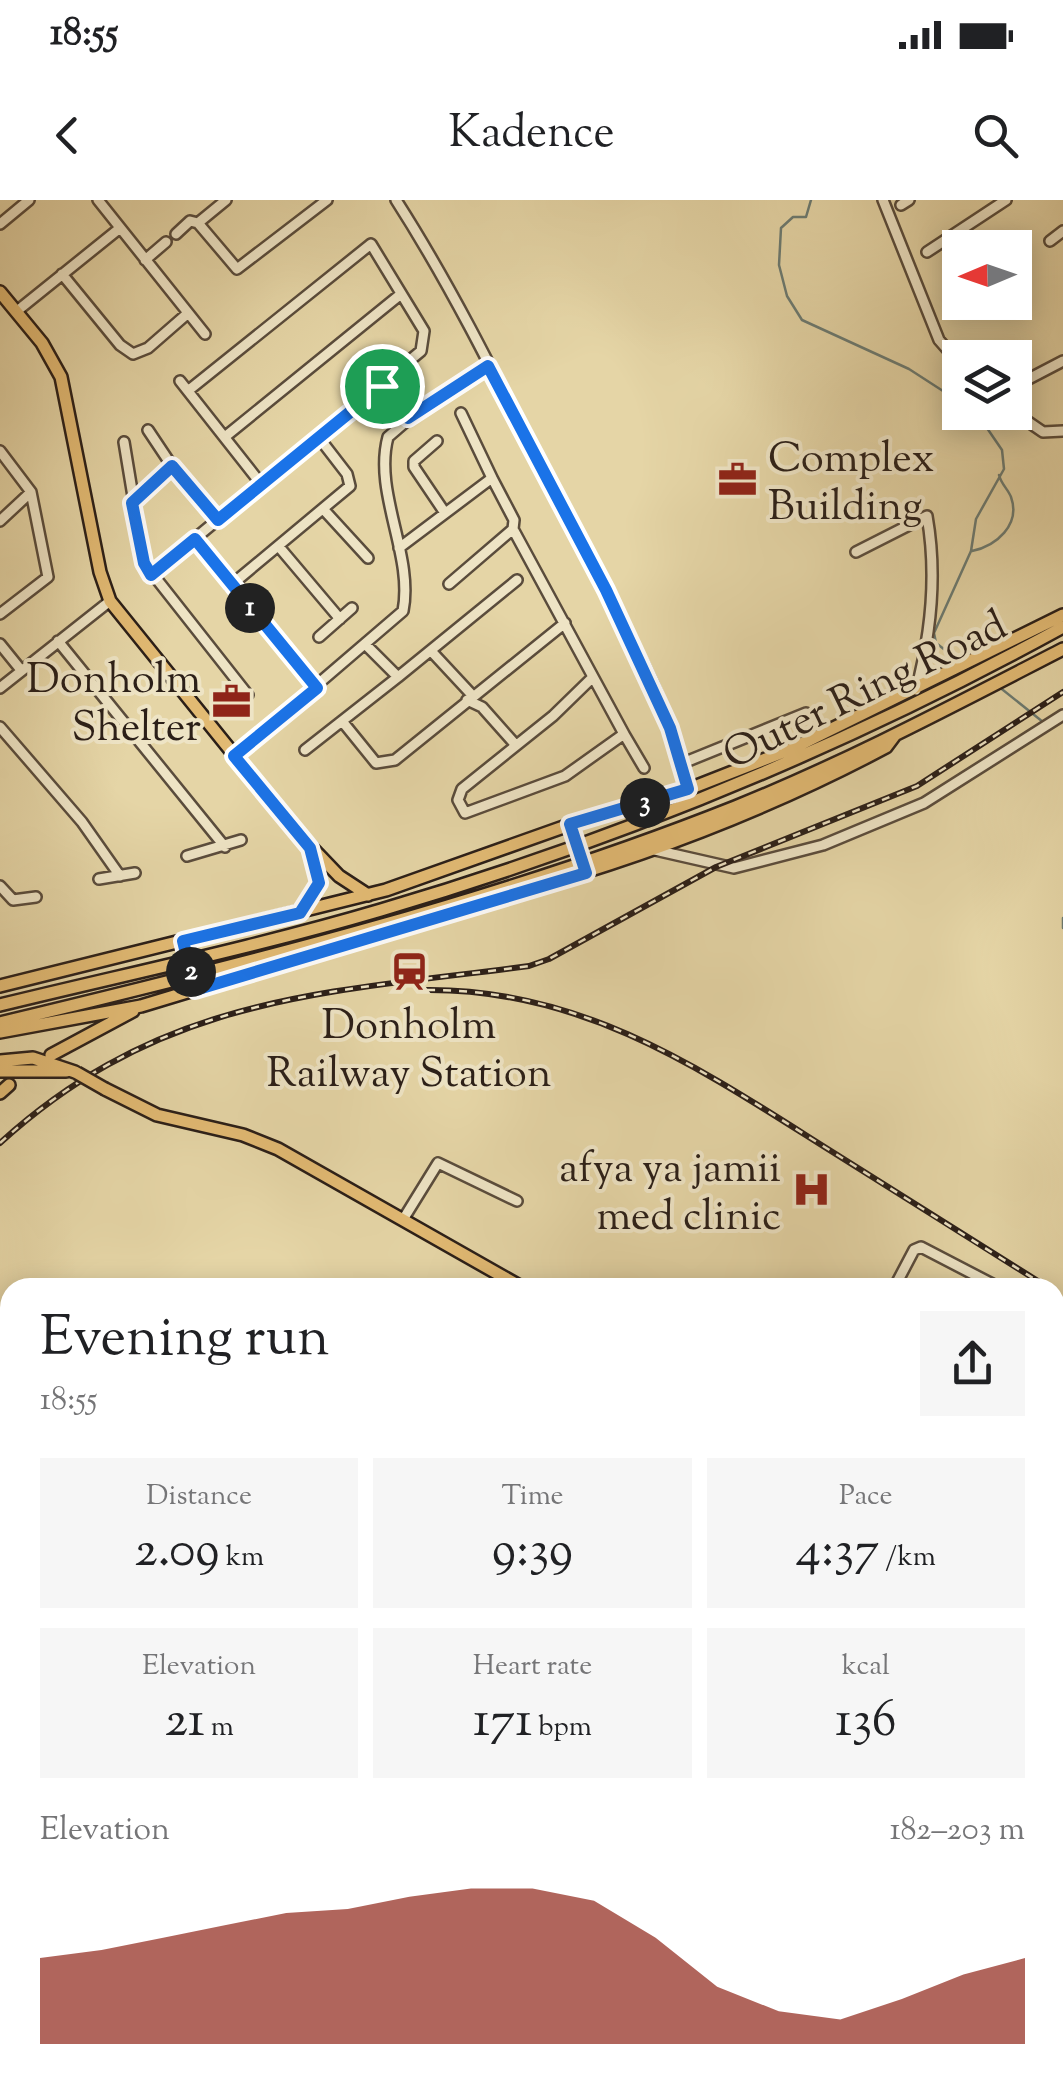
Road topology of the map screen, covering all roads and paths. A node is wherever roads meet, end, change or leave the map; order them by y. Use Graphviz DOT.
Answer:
graph roads {
  1 [pos="29,200"];
  2 [pos="98,200"];
  3 [pos="226,200"];
  4 [pos="327,200"];
  5 [pos="396,200"];
  6 [pos="883,200"];
  7 [pos="1006,200"];
  8 [pos="198,222"];
  9 [pos="0,224"];
  10 [pos="120,228"];
  11 [pos="1063,231"];
  12 [pos="176,234"];
  13 [pos="1050,240"];
  14 [pos="166,242"];
  15 [pos="927,252"];
  16 [pos="145,260"];
  17 [pos="62,274"];
  18 [pos="0,292"];
  19 [pos="401,294"];
  20 [pos="16,312"];
  21 [pos="188,314"];
  22 [pos="205,334"];
  23 [pos="942,343"];
  24 [pos="1063,361"];
  25 [pos="488,366"];
  26 [pos="1032,377"];
  27 [pos="180,381"];
  28 [pos="382,386"];
  29 [pos="189,390"];
  30 [pos="461,412"];
  31 [pos="408,418"];
  32 [pos="1032,424"];
  33 [pos="148,430"];
  34 [pos="1063,431"];
  35 [pos="226,436"];
  36 [pos="320,439"];
  37 [pos="437,441"];
  38 [pos="124,442"];
  39 [pos="0,452"];
  40 [pos="172,466"];
  41 [pos="492,478"];
  42 [pos="262,485"];
  43 [pos="31,492"];
  44 [pos="132,503"];
  45 [pos="324,510"];
  46 [pos="446,513"];
  47 [pos="218,520"];
  48 [pos="0,521"];
  49 [pos="514,529"];
  50 [pos="195,539"];
  51 [pos="280,548"];
  52 [pos="400,548"];
  53 [pos="856,552"];
  54 [pos="368,558"];
  55 [pos="151,575"];
  56 [pos="517,580"];
  57 [pos="449,584"];
  58 [pos="230,586"];
  59 [pos="110,600"];
  60 [pos="352,608"];
  61 [pos="0,614"];
  62 [pos="340,619"];
  63 [pos="1060,621"];
  64 [pos="565,623"];
  65 [pos="319,636"];
  66 [pos="58,641"];
  67 [pos="0,644"];
  68 [pos="366,645"];
  69 [pos="1063,648"];
  70 [pos="432,652"];
  71 [pos="20,670"];
  72 [pos="398,677"];
  73 [pos="592,678"];
  74 [pos="935,686"];
  75 [pos="0,688"];
  76 [pos="317,688"];
  77 [pos="916,690"];
  78 [pos="248,695"];
  79 [pos="470,698"];
  80 [pos="806,713"];
  81 [pos="1063,716"];
  82 [pos="342,721"];
  83 [pos="0,727"];
  84 [pos="897,732"];
  85 [pos="624,734"];
  86 [pos="514,744"];
  87 [pos="306,750"];
  88 [pos="234,756"];
  89 [pos="683,763"];
  90 [pos="644,768"];
  91 [pos="688,789"];
  92 [pos="571,829"];
  93 [pos="240,840"];
  94 [pos="225,846"];
  95 [pos="310,848"];
  96 [pos="643,852"];
  97 [pos="188,856"];
  98 [pos="584,869"];
  99 [pos="135,874"];
  100 [pos="120,876"];
  101 [pos="99,880"];
  102 [pos="0,886"];
  103 [pos="368,895"];
  104 [pos="36,898"];
  105 [pos="300,913"];
  106 [pos="184,946"];
  107 [pos="194,984"];
  108 [pos="0,986"];
  109 [pos="0,1004"];
  110 [pos="141,1006"];
  111 [pos="0,1023"];
  112 [pos="0,1032"];
  113 [pos="52,1055"];
  114 [pos="0,1061"];
  115 [pos="0,1071"];
  116 [pos="76,1072"];
  117 [pos="518,1201"];
  118 [pos="404,1218"];
  119 [pos="506,1278"];
  120 [pos="899,1278"];
  121 [pos="981,1278"];
  1 -- 9 [label="street"];
  2 -- 10 [label="street"];
  3 -- 8 [label="street"];
  4 -- 8 [label="street"];
  5 -- 25 [label="street"];
  6 -- 23 [label="street"];
  7 -- 15 [label="street"];
  8 -- 12 [label="street"];
  10 -- 16 [label="street"];
  10 -- 17 [label="street"];
  11 -- 13 [label="street"];
  14 -- 16 [label="street"];
  16 -- 21 [label="street"];
  17 -- 20 [label="street"];
  17 -- 21 [label="street"];
  18 -- 20 [label="main road"];
  19 -- 28 [label="street"];
  19 -- 29 [label="street"];
  19 -- 35 [label="street"];
  20 -- 59 [label="main road"];
  21 -- 22 [label="street"];
  24 -- 26 [label="street"];
  25 -- 31 [label="street"];
  25 -- 89 [label="street"];
  27 -- 29 [label="street"];
  28 -- 31 [label="street"];
  28 -- 36 [label="street"];
  29 -- 35 [label="street"];
  30 -- 41 [label="street"];
  31 -- 52 [label="street"];
  32 -- 34 [label="street"];
  33 -- 40 [label="street"];
  35 -- 42 [label="street"];
  36 -- 42 [label="street"];
  36 -- 45 [label="street"];
  37 -- 46 [label="street"];
  38 -- 44 [label="street"];
  39 -- 43 [label="street"];
  40 -- 44 [label="street"];
  40 -- 47 [label="street"];
  41 -- 46 [label="street"];
  41 -- 49 [label="street"];
  42 -- 47 [label="street"];
  43 -- 48 [label="street"];
  43 -- 61 [label="street"];
  44 -- 55 [label="street"];
  45 -- 51 [label="street"];
  45 -- 54 [label="street"];
  46 -- 52 [label="street"];
  47 -- 50 [label="street"];
  49 -- 57 [label="street"];
  49 -- 64 [label="street"];
  50 -- 55 [label="street"];
  50 -- 58 [label="street"];
  51 -- 58 [label="street"];
  51 -- 62 [label="street"];
  52 -- 68 [label="street"];
  53 -- 77 [label="street"];
  55 -- 78 [label="street"];
  56 -- 70 [label="street"];
  58 -- 76 [label="street"];
  59 -- 66 [label="street"];
  59 -- 88 [label="main road"];
  60 -- 62 [label="street"];
  62 -- 65 [label="street"];
  63 -- 74 [label="main road"];
  64 -- 73 [label="street"];
  64 -- 79 [label="street"];
  66 -- 71 [label="street"];
  66 -- 94 [label="street"];
  67 -- 71 [label="street"];
  68 -- 72 [label="street"];
  68 -- 76 [label="street"];
  69 -- 84 [label="main road, Outer Ring Road"];
  70 -- 72 [label="street"];
  70 -- 79 [label="street"];
  71 -- 75 [label="street"];
  72 -- 82 [label="street"];
  73 -- 85 [label="street"];
  73 -- 86 [label="street"];
  74 -- 77 [label="main road"];
  74 -- 109 [label="main road, Outer Ring Road"];
  76 -- 88 [label="street"];
  77 -- 91 [label="main road"];
  79 -- 82 [label="street"];
  79 -- 86 [label="street"];
  80 -- 89 [label="street"];
  81 -- 96 [label="street"];
  82 -- 87 [label="street"];
  83 -- 100 [label="street"];
  84 -- 96 [label="main road, Outer Ring Road"];
  84 -- 111 [label="main road, Outer Ring Road"];
  85 -- 86 [label="street"];
  85 -- 90 [label="street"];
  88 -- 95 [label="main road"];
  89 -- 91 [label="street"];
  91 -- 92 [label="main road"];
  92 -- 98 [label="street, bridge"];
  92 -- 103 [label="main road"];
  93 -- 94 [label="street"];
  94 -- 97 [label="street"];
  95 -- 103 [label="main road"];
  95 -- 105 [label="main road"];
  96 -- 98 [label="main road, Outer Ring Road"];
  98 -- 107 [label="main road, Outer Ring Road"];
  99 -- 100 [label="street"];
  100 -- 101 [label="street"];
  102 -- 104 [label="street"];
  103 -- 105 [label="main road"];
  105 -- 106 [label="main road"];
  106 -- 107 [label="street, bridge"];
  106 -- 108 [label="main road"];
  107 -- 110 [label="main road, Outer Ring Road"];
  110 -- 112 [label="main road, Outer Ring Road"];
  110 -- 113 [label="main road"];
  114 -- 116 [label="main road"];
  115 -- 116 [label="main road"];
  116 -- 118 [label="main road, bridge"];
  117 -- 118 [label="street"];
  118 -- 119 [label="main road"];
  120 -- 121 [label="street"];
}
